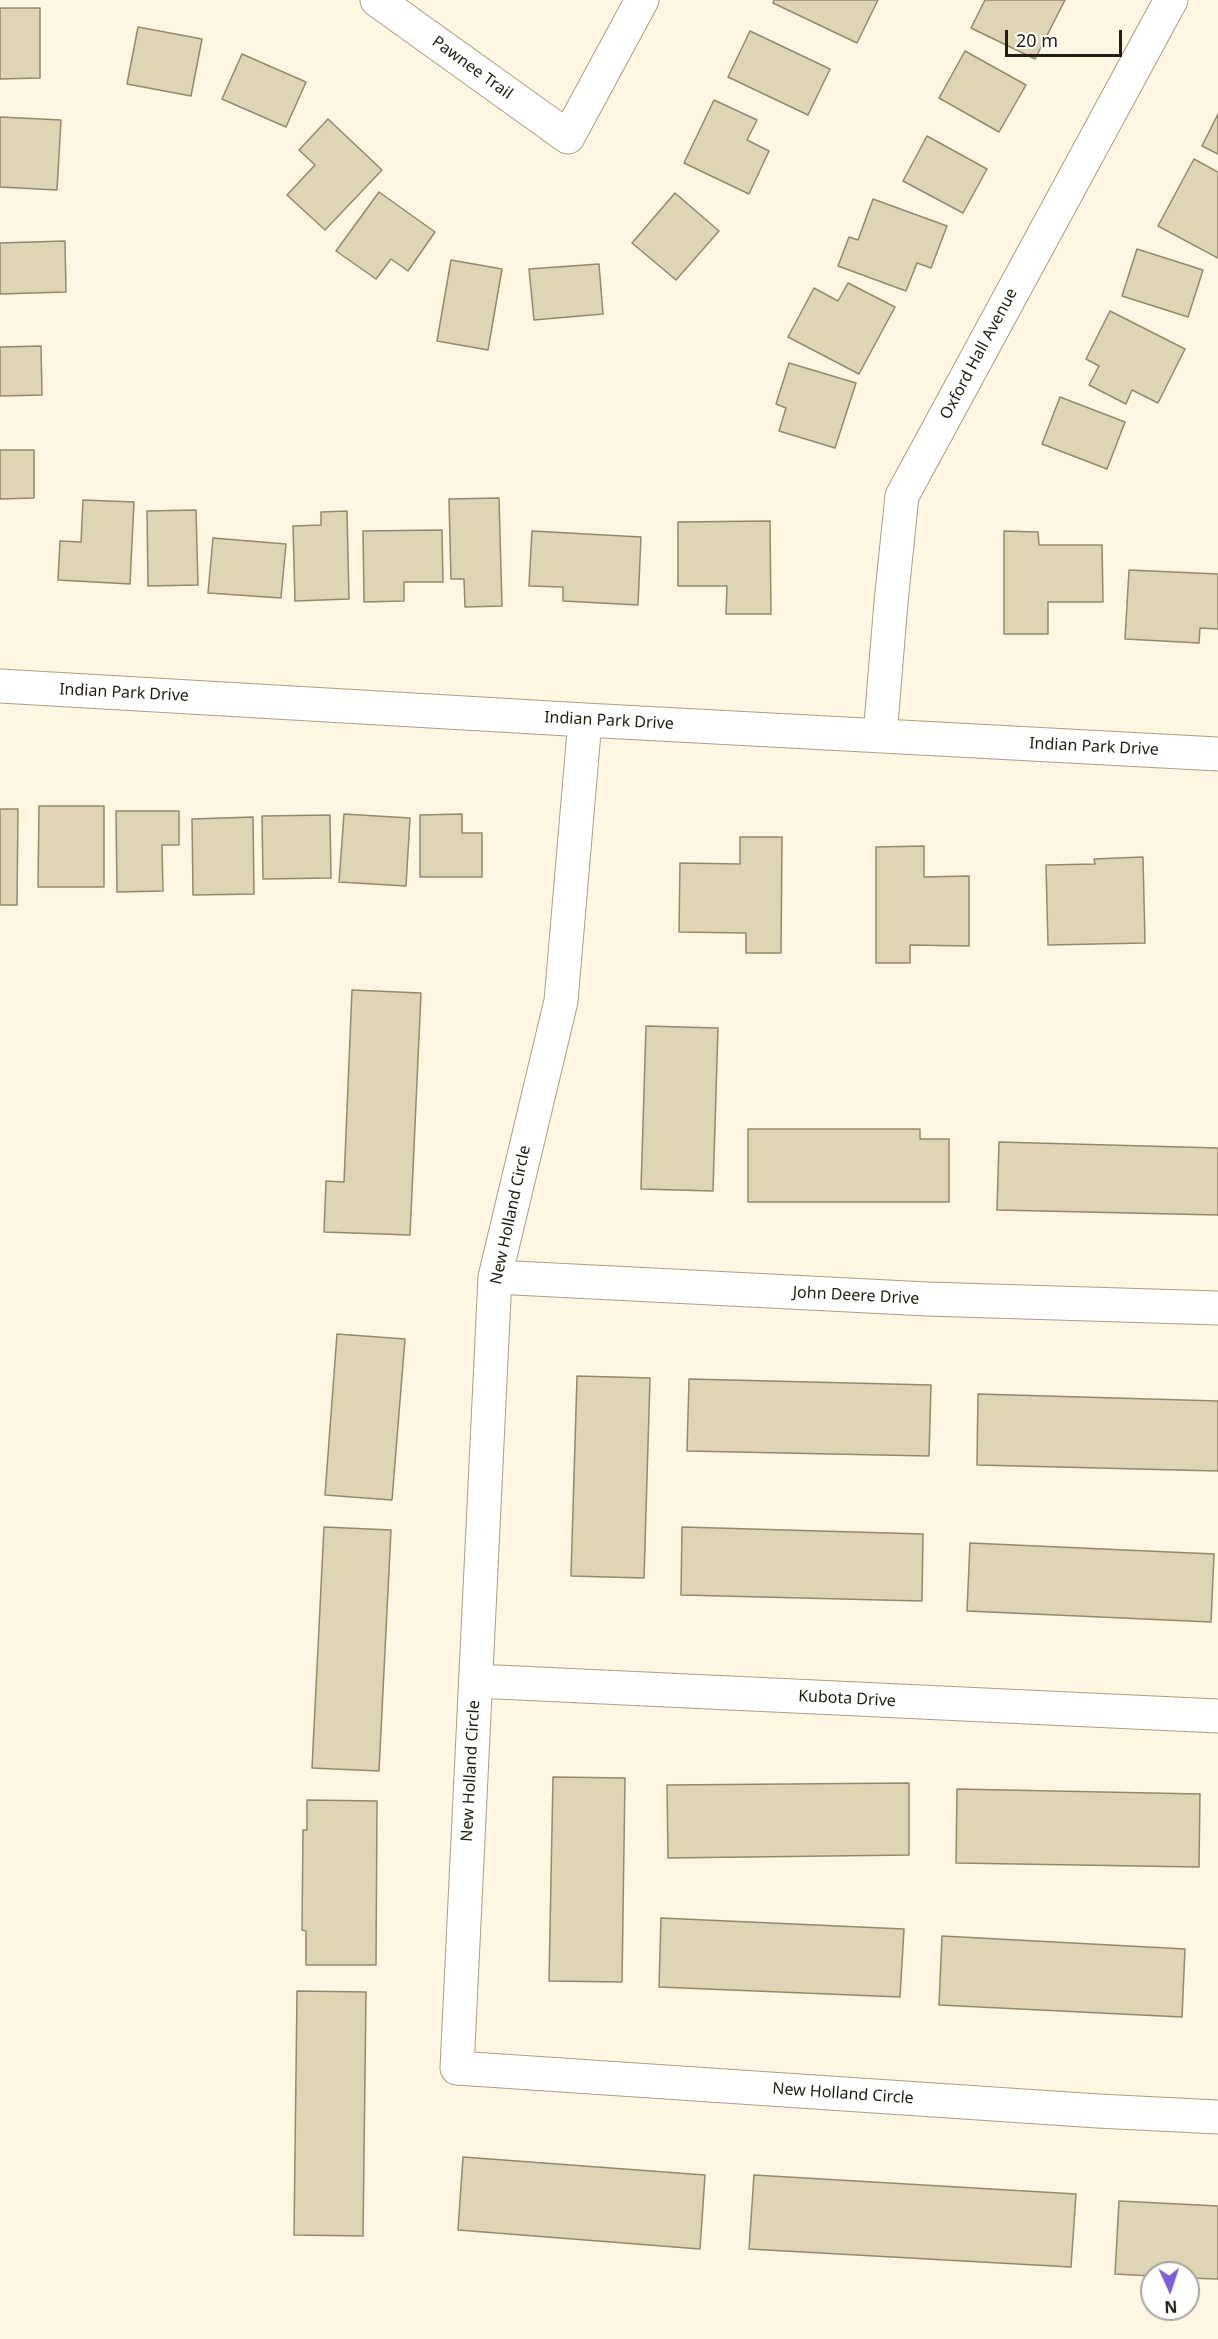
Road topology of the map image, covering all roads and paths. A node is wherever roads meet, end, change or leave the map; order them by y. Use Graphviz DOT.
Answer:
graph roads {
  1 [pos="377,0"];
  2 [pos="642,0"];
  3 [pos="1171,0"];
  4 [pos="0,686"];
  5 [pos="585,720"];
  6 [pos="880,736"];
  7 [pos="1218,754"];
  8 [pos="495,1277"];
  9 [pos="1218,1308"];
  10 [pos="476,1681"];
  11 [pos="1218,1716"];
  12 [pos="1218,2117"];
  1 -- 2 [label="street, Pawnee Trail"];
  3 -- 6 [label="street, Oxford Hall Avenue"];
  4 -- 5 [label="street, Indian Park Drive"];
  5 -- 6 [label="street, Indian Park Drive"];
  5 -- 8 [label="street, New Holland Circle"];
  6 -- 7 [label="street, Indian Park Drive"];
  8 -- 9 [label="street, John Deere Drive"];
  8 -- 10 [label="street, New Holland Circle"];
  10 -- 11 [label="street, Kubota Drive"];
  10 -- 12 [label="street, New Holland Circle"];
}
